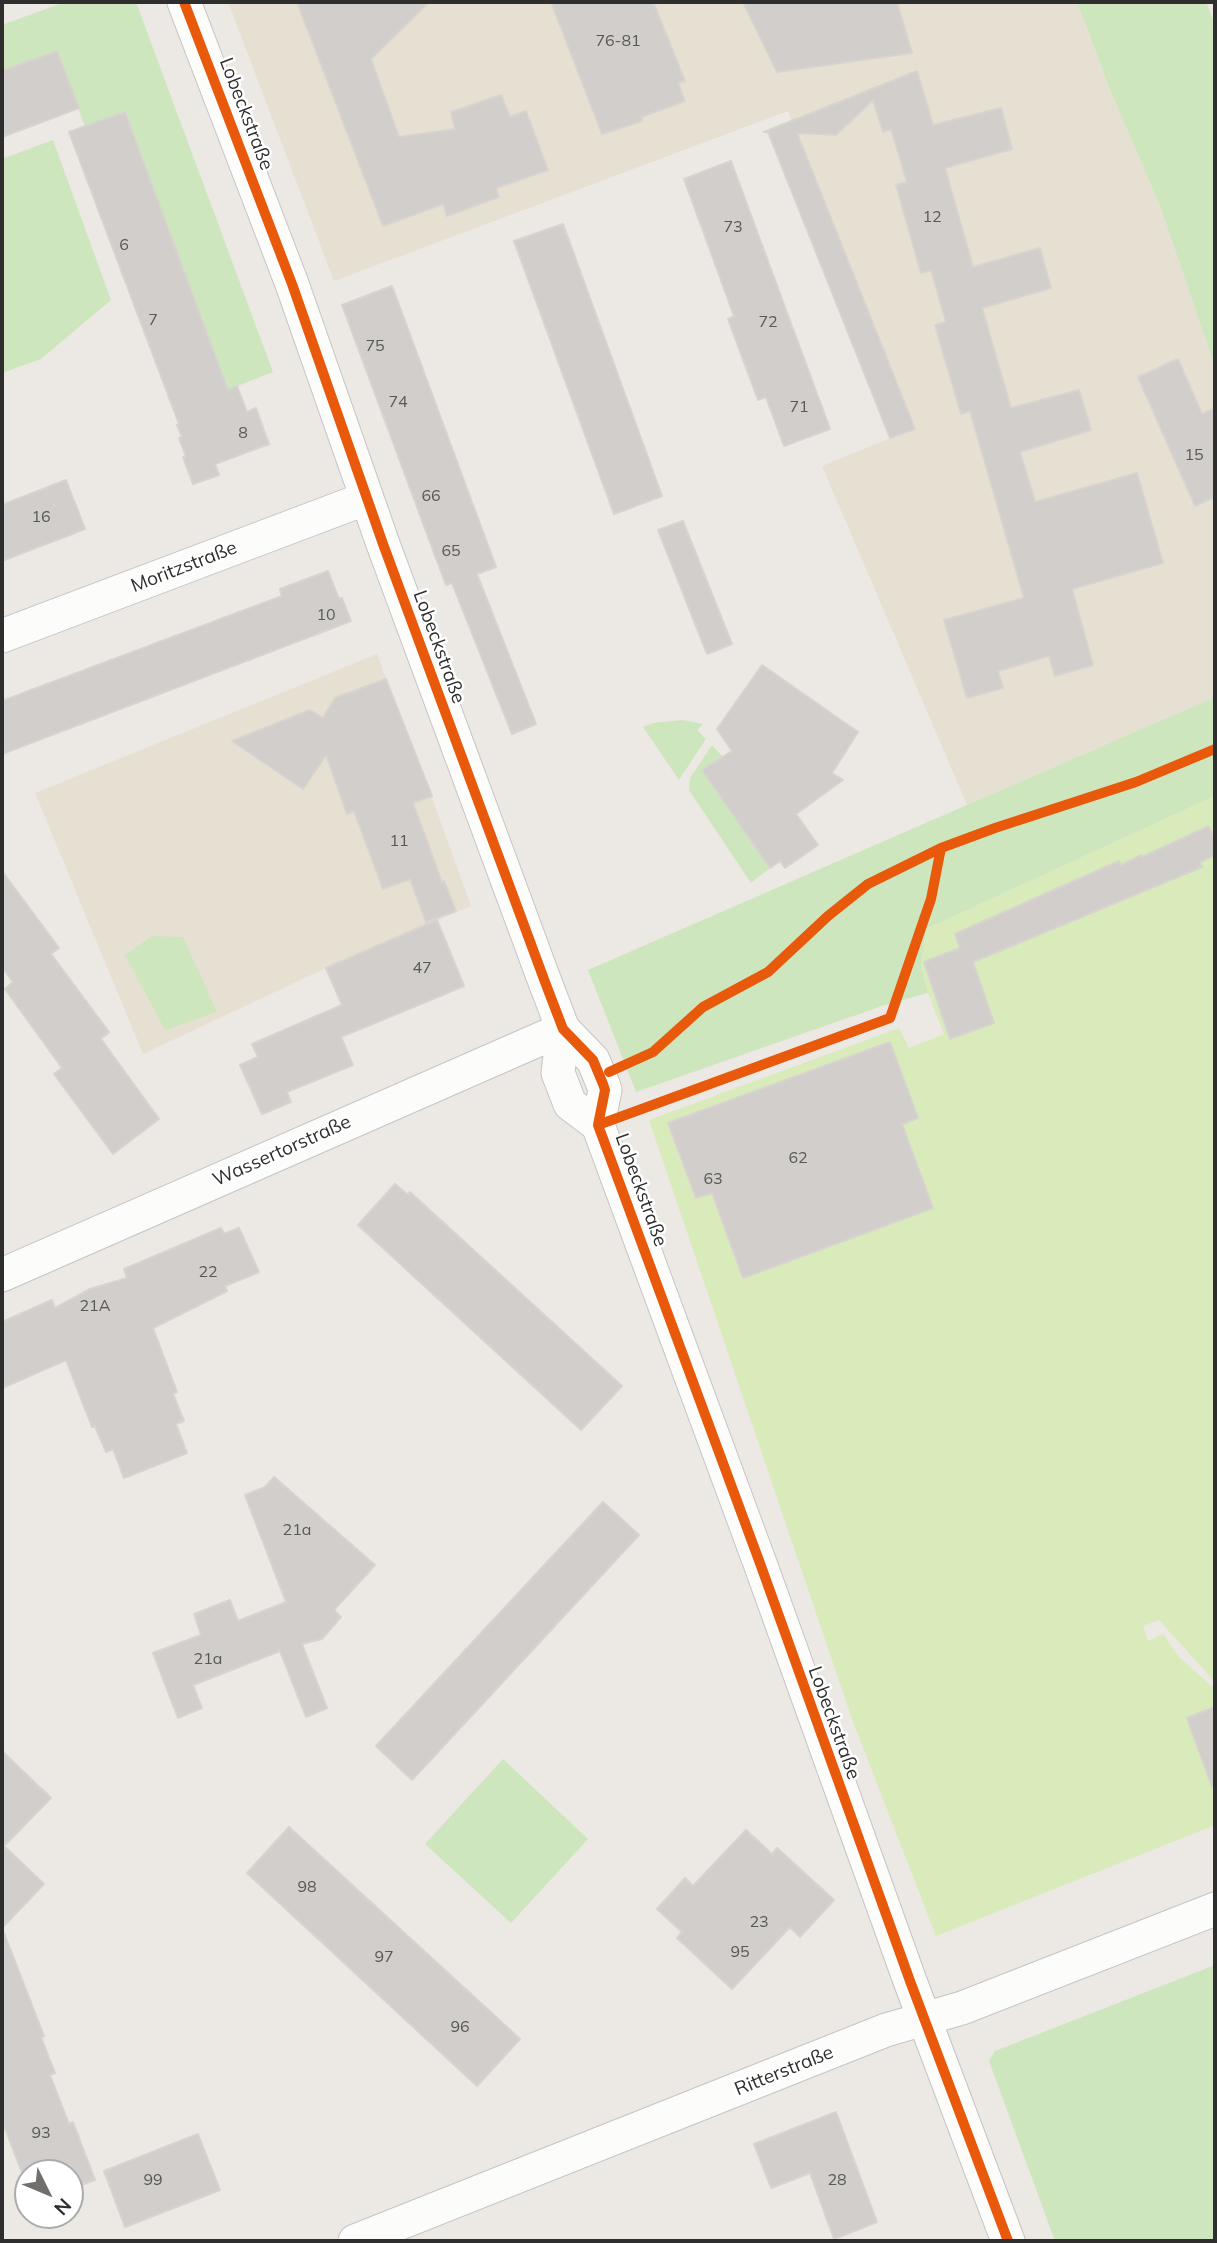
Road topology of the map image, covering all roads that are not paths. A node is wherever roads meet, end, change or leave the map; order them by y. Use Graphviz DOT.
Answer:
graph roads {
  1 [pos="184,2"];
  2 [pos="367,498"];
  3 [pos="2,636"];
  4 [pos="563,1029"];
  5 [pos="2,1275"];
  6 [pos="1215,1909"];
  7 [pos="924,2019"];
  8 [pos="355,2241"];
  9 [pos="1008,2241"];
  1 -- 2 [label="street, Lobeckstraße"];
  2 -- 3 [label="street, Moritzstraße"];
  2 -- 4 [label="street, Lobeckstraße"];
  4 -- 5 [label="street, Wassertorstraße"];
  4 -- 7 [label="street, Lobeckstraße"];
  6 -- 7 [label="street, Ritterstraße"];
  7 -- 8 [label="street, Ritterstraße"];
  7 -- 9 [label="street, Lobeckstraße"];
}
